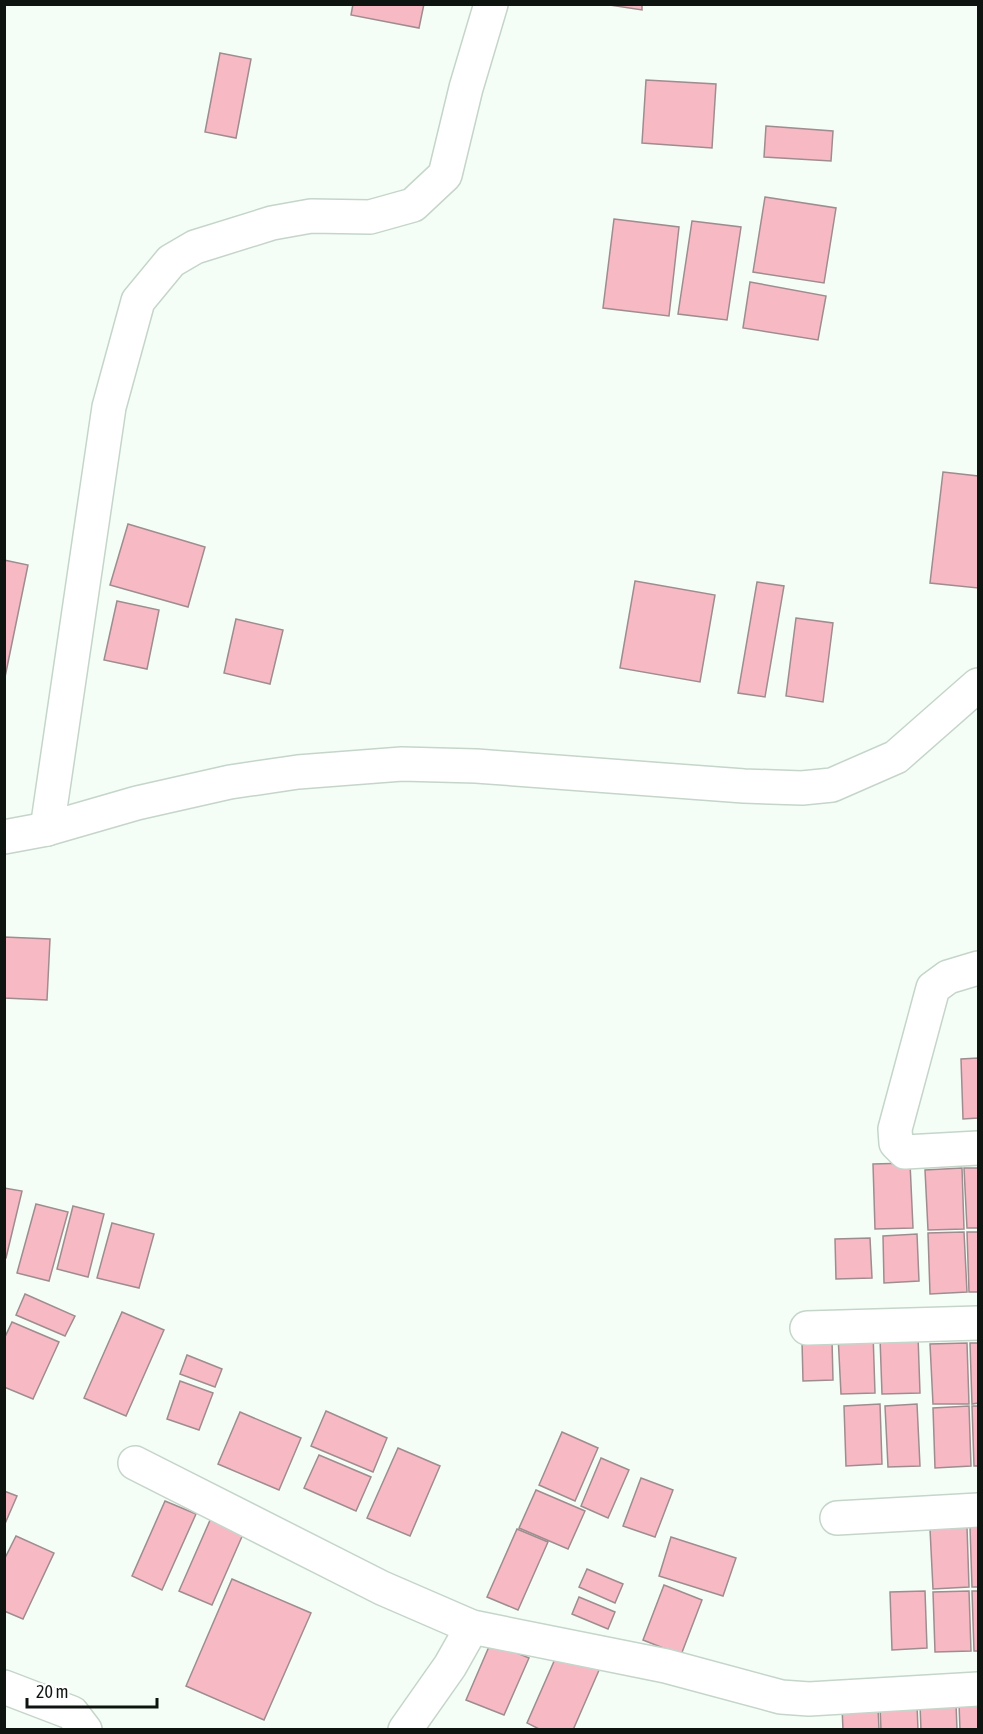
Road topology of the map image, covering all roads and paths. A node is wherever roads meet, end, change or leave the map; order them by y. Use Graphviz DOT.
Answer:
graph roads {
  1 [pos="491,4"];
  2 [pos="978,686"];
  3 [pos="47,829"];
  4 [pos="4,837"];
  5 [pos="978,968"];
  6 [pos="978,1148"];
  7 [pos="978,1323"];
  8 [pos="807,1328"];
  9 [pos="135,1463"];
  10 [pos="978,1510"];
  11 [pos="837,1518"];
  12 [pos="472,1627"];
  13 [pos="4,1688"];
  14 [pos="978,1689"];
  15 [pos="85,1730"];
  16 [pos="405,1730"];
  1 -- 3 [label="street"];
  2 -- 3 [label="street"];
  3 -- 4 [label="street"];
  5 -- 6 [label="street"];
  7 -- 8 [label="street"];
  9 -- 12 [label="street"];
  10 -- 11 [label="street"];
  12 -- 14 [label="street"];
  12 -- 16 [label="street"];
  13 -- 15 [label="street"];
}
